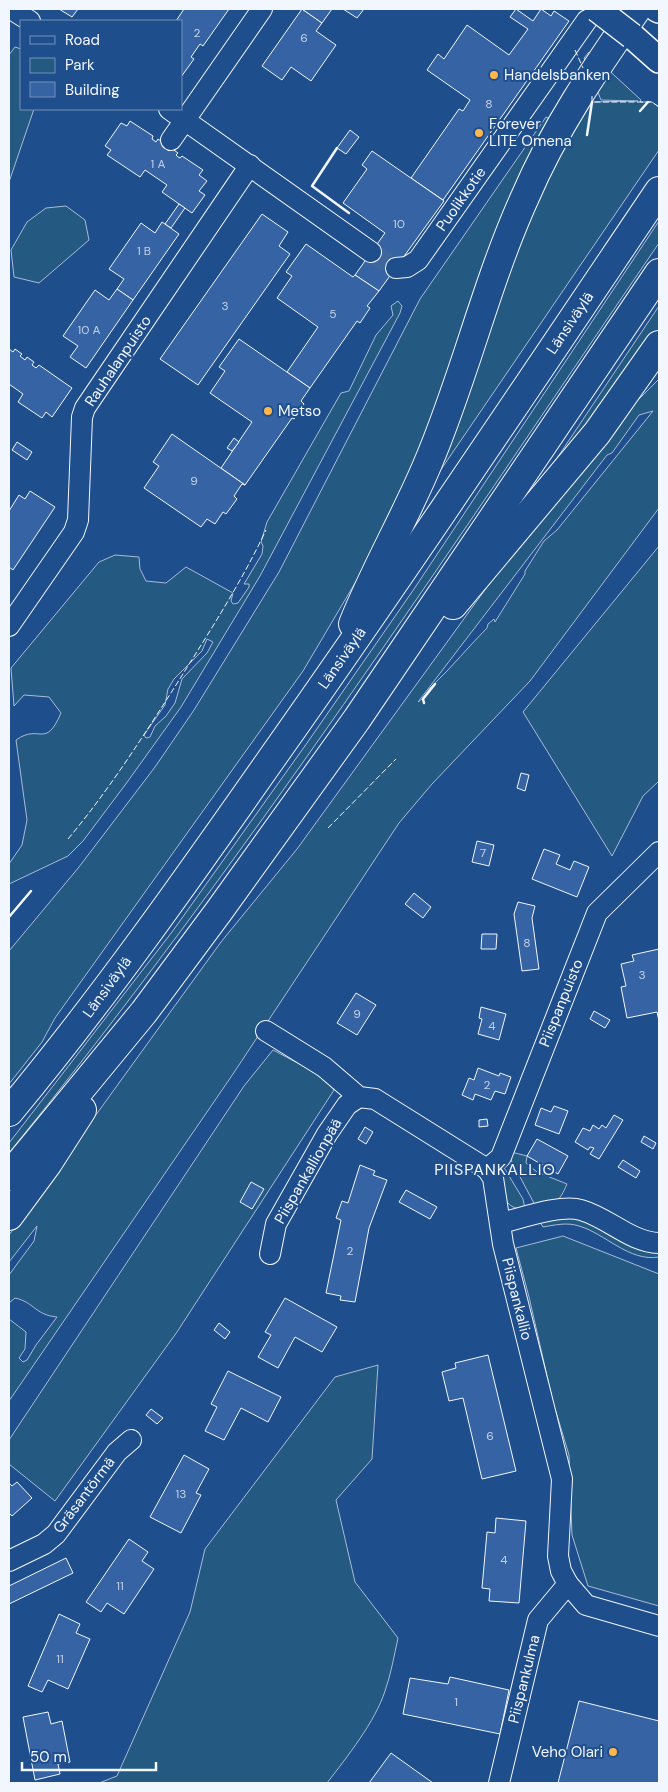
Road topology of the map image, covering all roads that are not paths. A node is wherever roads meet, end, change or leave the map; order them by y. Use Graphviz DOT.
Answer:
graph roads {
  1 [pos="11,9"];
  2 [pos="262,9"];
  3 [pos="637,9"];
  4 [pos="592,15"];
  5 [pos="28,20"];
  6 [pos="659,60"];
  7 [pos="182,109"];
  8 [pos="178,114"];
  9 [pos="171,140"];
  10 [pos="250,165"];
  11 [pos="659,191"];
  12 [pos="371,252"];
  13 [pos="396,268"];
  14 [pos="659,273"];
  15 [pos="659,345"];
  16 [pos="9,626"];
  17 [pos="336,667"];
  18 [pos="357,719"];
  19 [pos="659,852"];
  20 [pos="144,1012"];
  21 [pos="266,1031"];
  22 [pos="359,1097"];
  23 [pos="9,1112"];
  24 [pos="487,1168"];
  25 [pos="9,1176"];
  26 [pos="9,1216"];
  27 [pos="501,1223"];
  28 [pos="659,1243"];
  29 [pos="270,1254"];
  30 [pos="131,1440"];
  31 [pos="9,1561"];
  32 [pos="568,1584"];
  33 [pos="659,1626"];
  34 [pos="499,1783"];
  1 -- 5 [label="street"];
  2 -- 7 [label="street"];
  3 -- 17 [label="highway"];
  4 -- 6 [label="main road, bridge"];
  4 -- 13 [label="street, Puolikkotie"];
  8 -- 9 [label="street"];
  8 -- 10 [label="street"];
  10 -- 12 [label="street"];
  10 -- 16 [label="street, Rauhalanpuisto"];
  11 -- 17 [label="highway, Länsiväylä"];
  14 -- 18 [label="highway"];
  15 -- 18 [label="highway"];
  17 -- 23 [label="highway, Länsiväylä"];
  18 -- 20 [label="highway"];
  19 -- 24 [label="street, Piispanpuisto"];
  20 -- 25 [label="highway"];
  20 -- 26 [label="highway"];
  21 -- 22 [label="street"];
  22 -- 24 [label="street"];
  22 -- 29 [label="street, Piispankallionpää"];
  24 -- 27 [label="street, Piispankallio"];
  27 -- 28 [label="street"];
  27 -- 32 [label="street, Piispankallio"];
  30 -- 31 [label="street, Gräsantörmä"];
  32 -- 33 [label="street, Piispankallio"];
  32 -- 34 [label="street, Piispankulma"];
}
